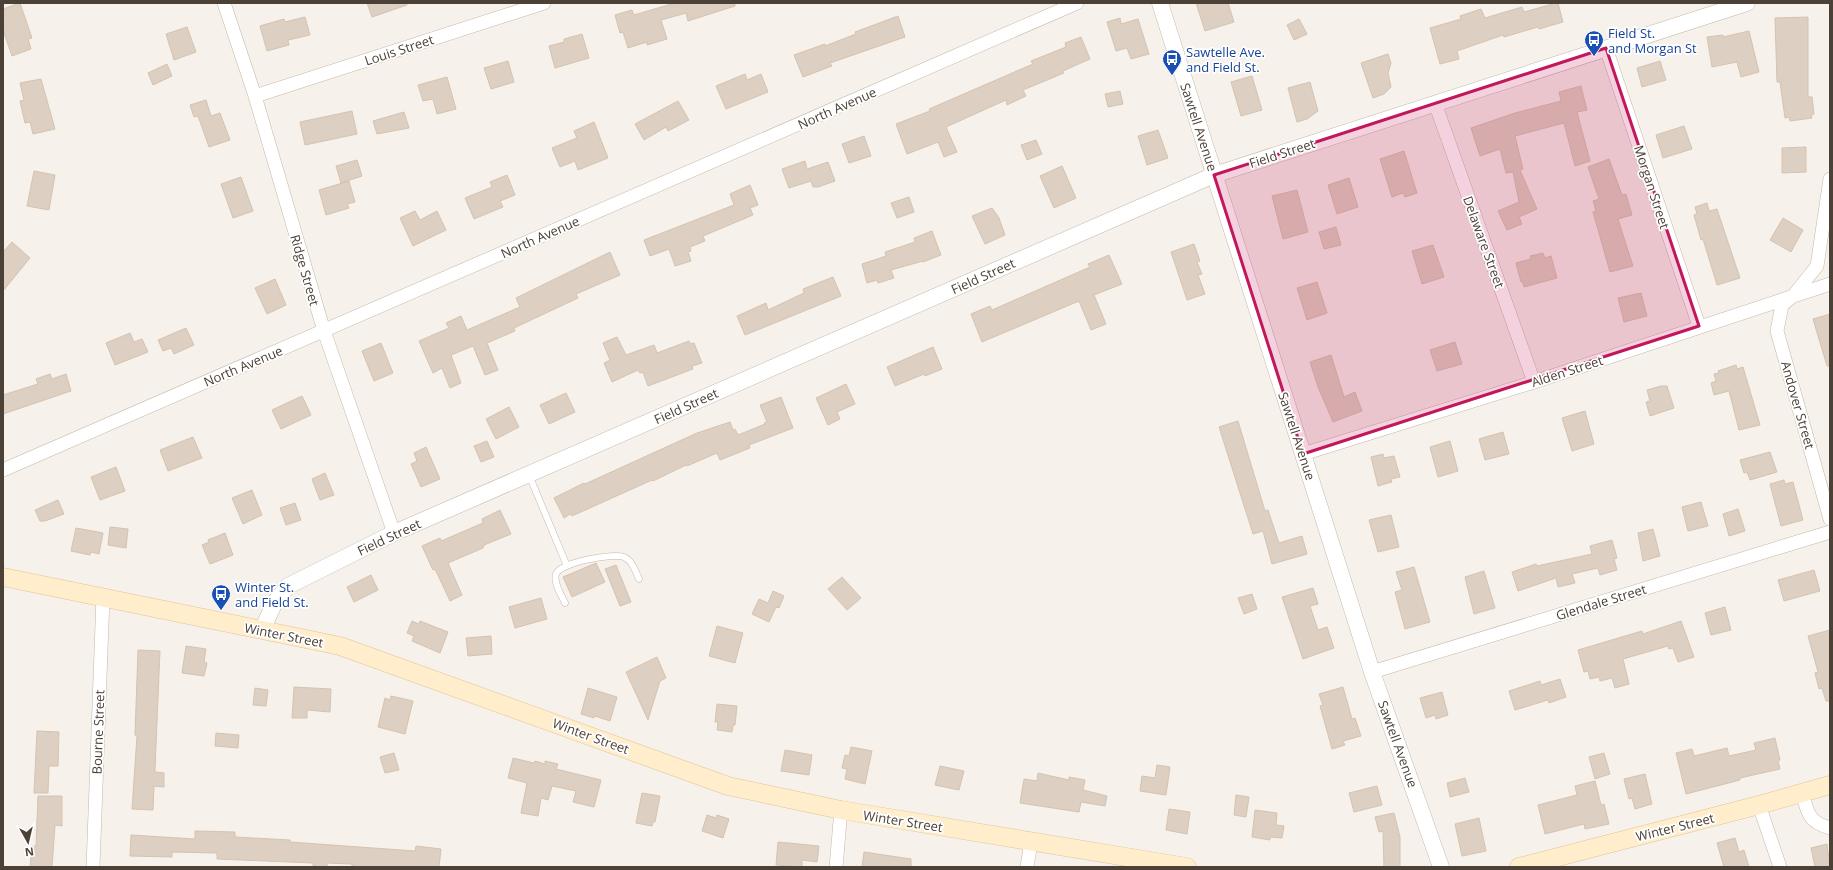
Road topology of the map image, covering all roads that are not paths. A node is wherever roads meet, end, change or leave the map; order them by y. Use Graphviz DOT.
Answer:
graph roads {
  1 [pos="224,3"];
  2 [pos="544,3"];
  3 [pos="1077,3"];
  4 [pos="1160,3"];
  5 [pos="1747,3"];
  6 [pos="1606,48"];
  7 [pos="254,96"];
  8 [pos="1435,103"];
  9 [pos="1214,175"];
  10 [pos="1830,180"];
  11 [pos="1830,284"];
  12 [pos="1793,296"];
  13 [pos="1699,326"];
  14 [pos="324,332"];
  15 [pos="1534,382"];
  16 [pos="1303,454"];
  17 [pos="3,470"];
  18 [pos="529,474"];
  19 [pos="1830,519"];
  20 [pos="1830,532"];
  21 [pos="394,534"];
  22 [pos="567,566"];
  23 [pos="3,577"];
  24 [pos="639,579"];
  25 [pos="103,597"];
  26 [pos="565,604"];
  27 [pos="262,630"];
  28 [pos="1372,672"];
  29 [pos="1830,785"];
  30 [pos="1802,793"];
  31 [pos="1759,805"];
  32 [pos="841,810"];
  33 [pos="1830,828"];
  34 [pos="1031,842"];
  35 [pos="93,867"];
  36 [pos="836,867"];
  37 [pos="1027,867"];
  38 [pos="1187,867"];
  39 [pos="1441,867"];
  40 [pos="1519,867"];
  41 [pos="1780,867"];
  1 -- 7 [label="street, Ridge Street"];
  2 -- 7 [label="street, Louis Street"];
  3 -- 14 [label="street, North Avenue"];
  4 -- 9 [label="street, Sawtell Avenue"];
  5 -- 6 [label="street, Field Street"];
  6 -- 8 [label="street, Field Street"];
  6 -- 13 [label="street, Morgan Street"];
  7 -- 14 [label="street, Ridge Street"];
  8 -- 9 [label="street, Field Street"];
  8 -- 15 [label="street, Delaware Street"];
  9 -- 16 [label="street, Sawtell Avenue"];
  9 -- 18 [label="street, Field Street"];
  10 -- 12 [label="street, Andover Street"];
  11 -- 12 [label="street, Alden Street"];
  12 -- 13 [label="street, Alden Street"];
  12 -- 19 [label="street, Andover Street"];
  13 -- 15 [label="street, Alden Street"];
  14 -- 17 [label="street, North Avenue"];
  14 -- 21 [label="street, Ridge Street"];
  15 -- 16 [label="street, Alden Street"];
  16 -- 28 [label="street, Sawtell Avenue"];
  18 -- 21 [label="street, Field Street"];
  18 -- 22 [label="lane"];
  20 -- 28 [label="street, Glendale Street"];
  21 -- 27 [label="street, Field Street"];
  22 -- 24 [label="lane"];
  22 -- 26 [label="lane"];
  23 -- 25 [label="main road, Winter Street"];
  25 -- 27 [label="main road, Winter Street"];
  25 -- 35 [label="street, Bourne Street"];
  27 -- 32 [label="main road, Winter Street"];
  28 -- 39 [label="street, Sawtell Avenue"];
  29 -- 30 [label="main road, Winter Street"];
  30 -- 31 [label="main road, Winter Street"];
  30 -- 33 [label="street"];
  31 -- 40 [label="main road, Winter Street"];
  31 -- 41 [label="street"];
  32 -- 34 [label="main road, Winter Street"];
  32 -- 36 [label="street"];
  34 -- 37 [label="street"];
  34 -- 38 [label="main road, Winter Street"];
}
